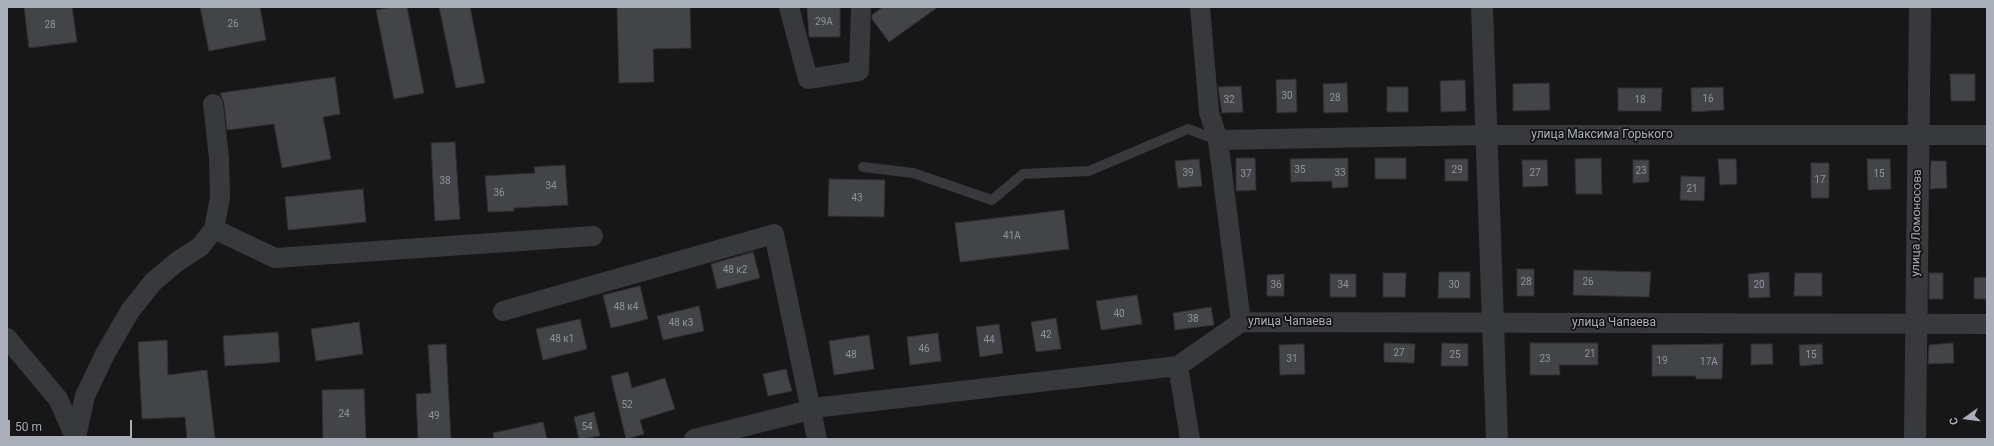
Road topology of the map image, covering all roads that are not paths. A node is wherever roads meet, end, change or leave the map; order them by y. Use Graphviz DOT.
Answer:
graph roads {
  1 [pos="789,7"];
  2 [pos="861,7"];
  3 [pos="1200,7"];
  4 [pos="1482,7"];
  5 [pos="1920,7"];
  6 [pos="213,104"];
  7 [pos="1486,135"];
  8 [pos="1918,135"];
  9 [pos="1987,135"];
  10 [pos="1218,140"];
  11 [pos="863,167"];
  12 [pos="214,229"];
  13 [pos="593,236"];
  14 [pos="503,311"];
  15 [pos="1241,322"];
  16 [pos="1493,322"];
  17 [pos="1916,323"];
  18 [pos="1987,324"];
  19 [pos="7,338"];
  20 [pos="1178,366"];
  21 [pos="811,410"];
  22 [pos="76,438"];
  23 [pos="694,439"];
  24 [pos="817,439"];
  25 [pos="1190,439"];
  26 [pos="1497,439"];
  27 [pos="1915,439"];
  1 -- 2 [label="street"];
  3 -- 10 [label="street"];
  4 -- 7 [label="street"];
  5 -- 8 [label="street, улица Ломоносова"];
  6 -- 12 [label="street"];
  7 -- 8 [label="street, улица Максима Горького"];
  7 -- 10 [label="street, улица Максима Горького"];
  7 -- 16 [label="street"];
  8 -- 9 [label="street, улица Максима Горького"];
  8 -- 17 [label="street, улица Ломоносова"];
  10 -- 11 [label="lane"];
  10 -- 15 [label="street"];
  12 -- 13 [label="street"];
  12 -- 22 [label="street"];
  14 -- 21 [label="street"];
  15 -- 16 [label="street, улица Чапаева"];
  15 -- 20 [label="street"];
  16 -- 17 [label="street, улица Чапаева"];
  16 -- 26 [label="street"];
  17 -- 18 [label="street, улица Чапаева"];
  17 -- 27 [label="street, улица Ломоносова"];
  19 -- 22 [label="street"];
  20 -- 21 [label="street"];
  20 -- 25 [label="street"];
  21 -- 23 [label="street"];
  21 -- 24 [label="street"];
}
